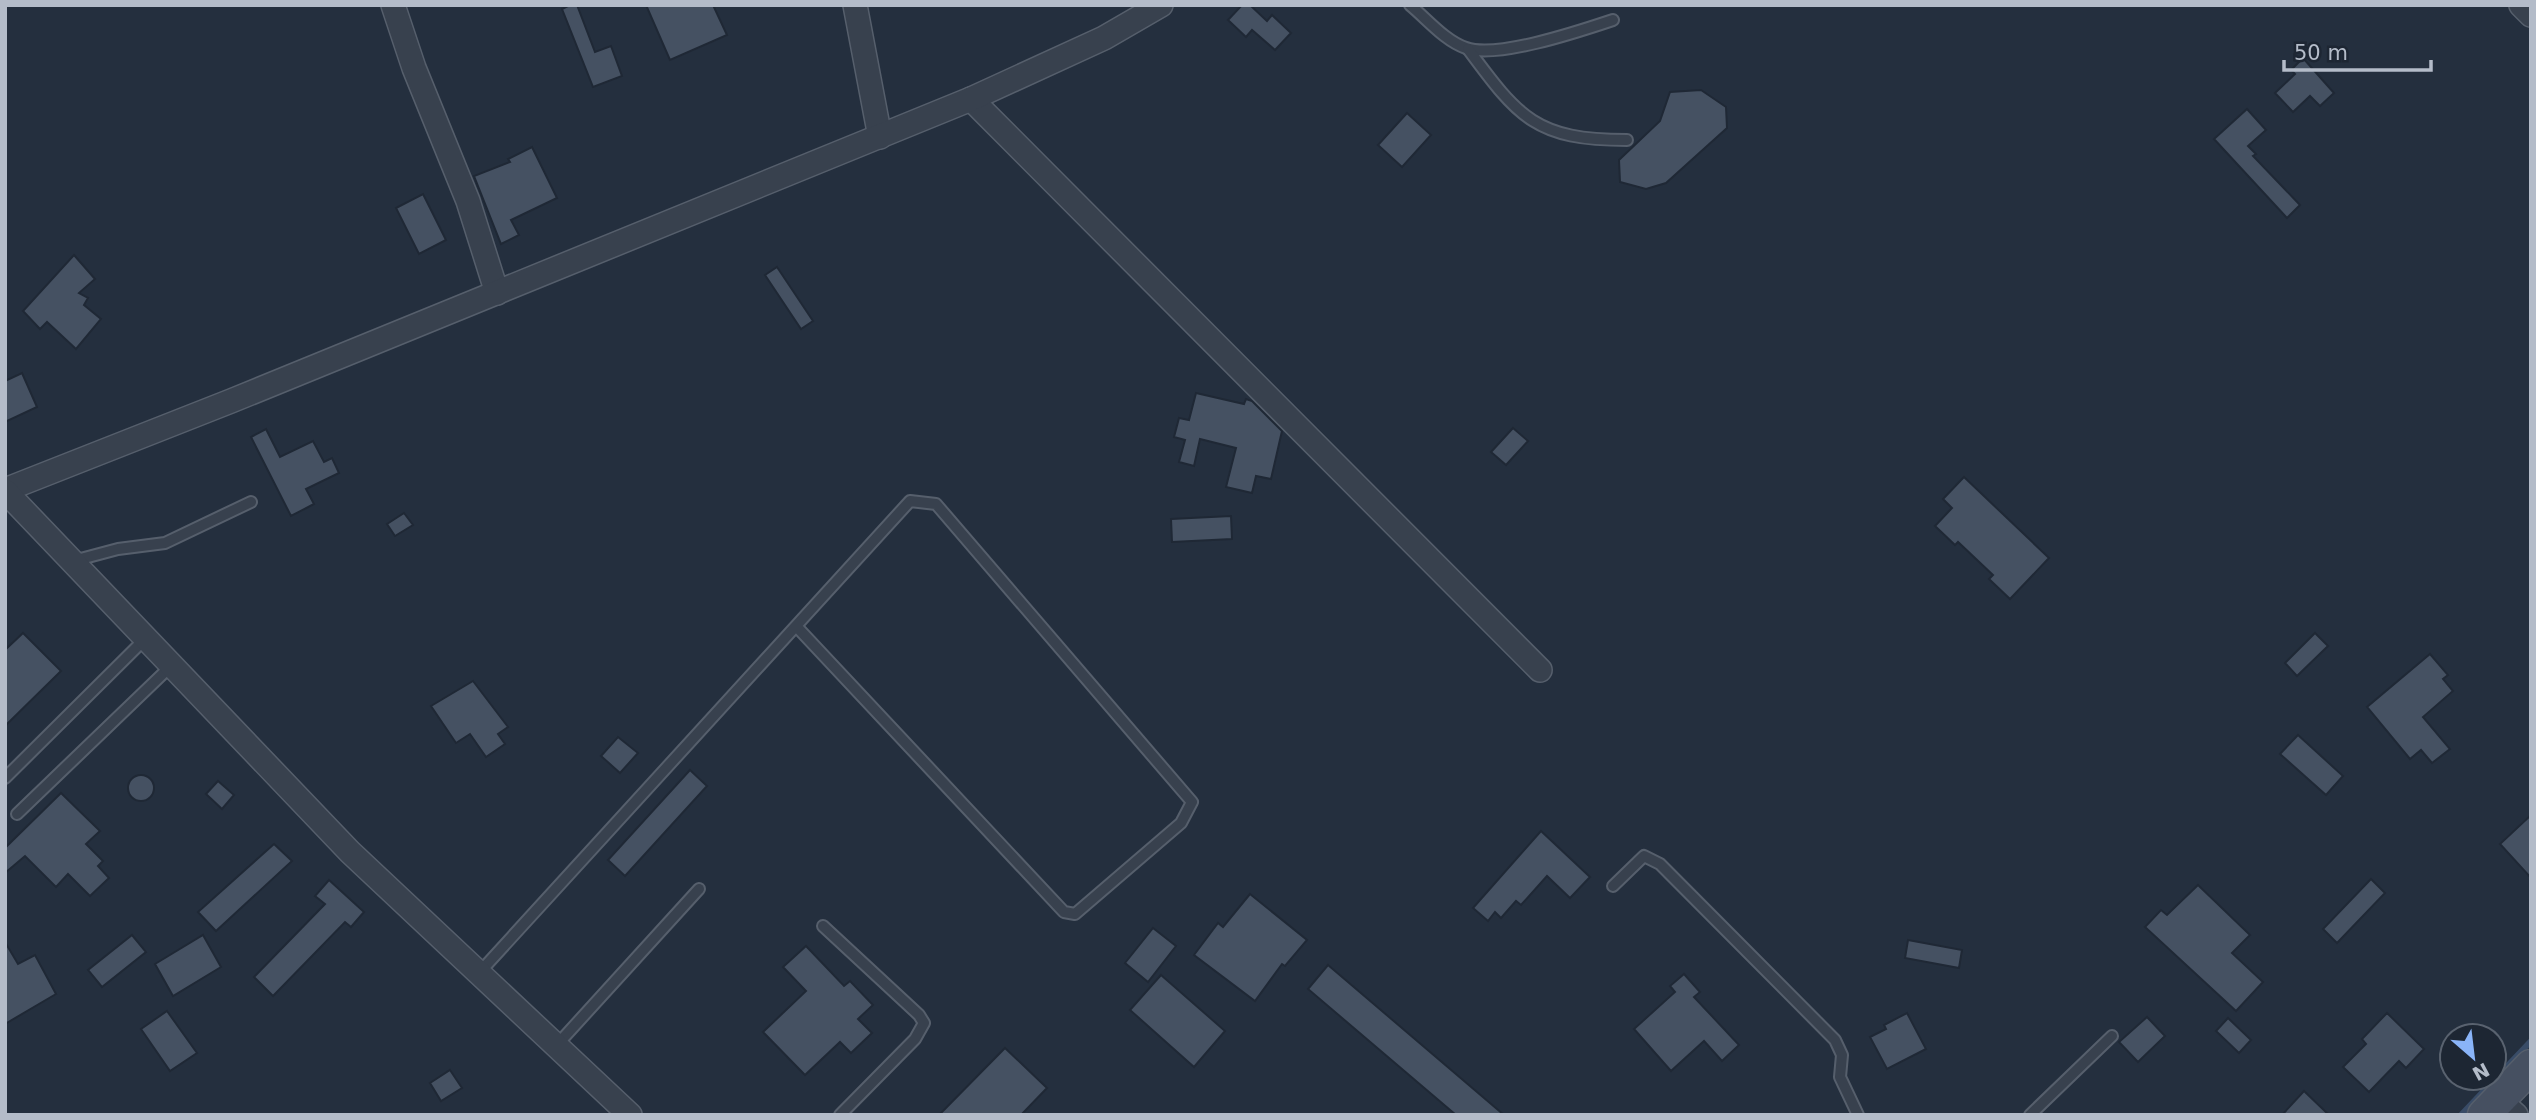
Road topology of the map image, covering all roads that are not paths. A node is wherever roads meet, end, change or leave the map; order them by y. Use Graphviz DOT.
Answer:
graph roads {
  1 [pos="393,5"];
  2 [pos="855,5"];
  3 [pos="1161,5"];
  4 [pos="1410,5"];
  5 [pos="2521,5"];
  6 [pos="2531,15"];
  7 [pos="1613,20"];
  8 [pos="1468,49"];
  9 [pos="971,99"];
  10 [pos="880,137"];
  11 [pos="1627,140"];
  12 [pos="497,293"];
  13 [pos="5,491"];
  14 [pos="251,502"];
  15 [pos="73,561"];
  16 [pos="796,626"];
  17 [pos="146,638"];
  18 [pos="172,665"];
  19 [pos="1540,670"];
  20 [pos="5,778"];
  21 [pos="16,814"];
  22 [pos="1613,886"];
  23 [pos="699,889"];
  24 [pos="823,926"];
  25 [pos="479,973"];
  26 [pos="2112,1036"];
  27 [pos="556,1046"];
  28 [pos="2531,1066"];
  29 [pos="2499,1110"];
  30 [pos="630,1115"];
  31 [pos="840,1115"];
  32 [pos="1858,1115"];
  33 [pos="2030,1115"];
  1 -- 12 [label="street"];
  2 -- 10 [label="street"];
  3 -- 9 [label="street"];
  4 -- 8 [label="lane"];
  5 -- 6 [label="street"];
  7 -- 8 [label="lane"];
  8 -- 11 [label="lane"];
  9 -- 10 [label="street"];
  9 -- 19 [label="street"];
  10 -- 12 [label="street"];
  12 -- 13 [label="street"];
  13 -- 15 [label="street"];
  14 -- 15 [label="lane"];
  15 -- 17 [label="street"];
  16 -- 16 [label="lane"];
  16 -- 25 [label="lane"];
  17 -- 18 [label="street"];
  17 -- 20 [label="lane"];
  18 -- 21 [label="lane"];
  18 -- 25 [label="street"];
  22 -- 32 [label="lane"];
  23 -- 27 [label="lane"];
  24 -- 31 [label="lane"];
  25 -- 27 [label="street"];
  26 -- 33 [label="lane"];
  27 -- 30 [label="street"];
  28 -- 29 [label="main road"];
}
